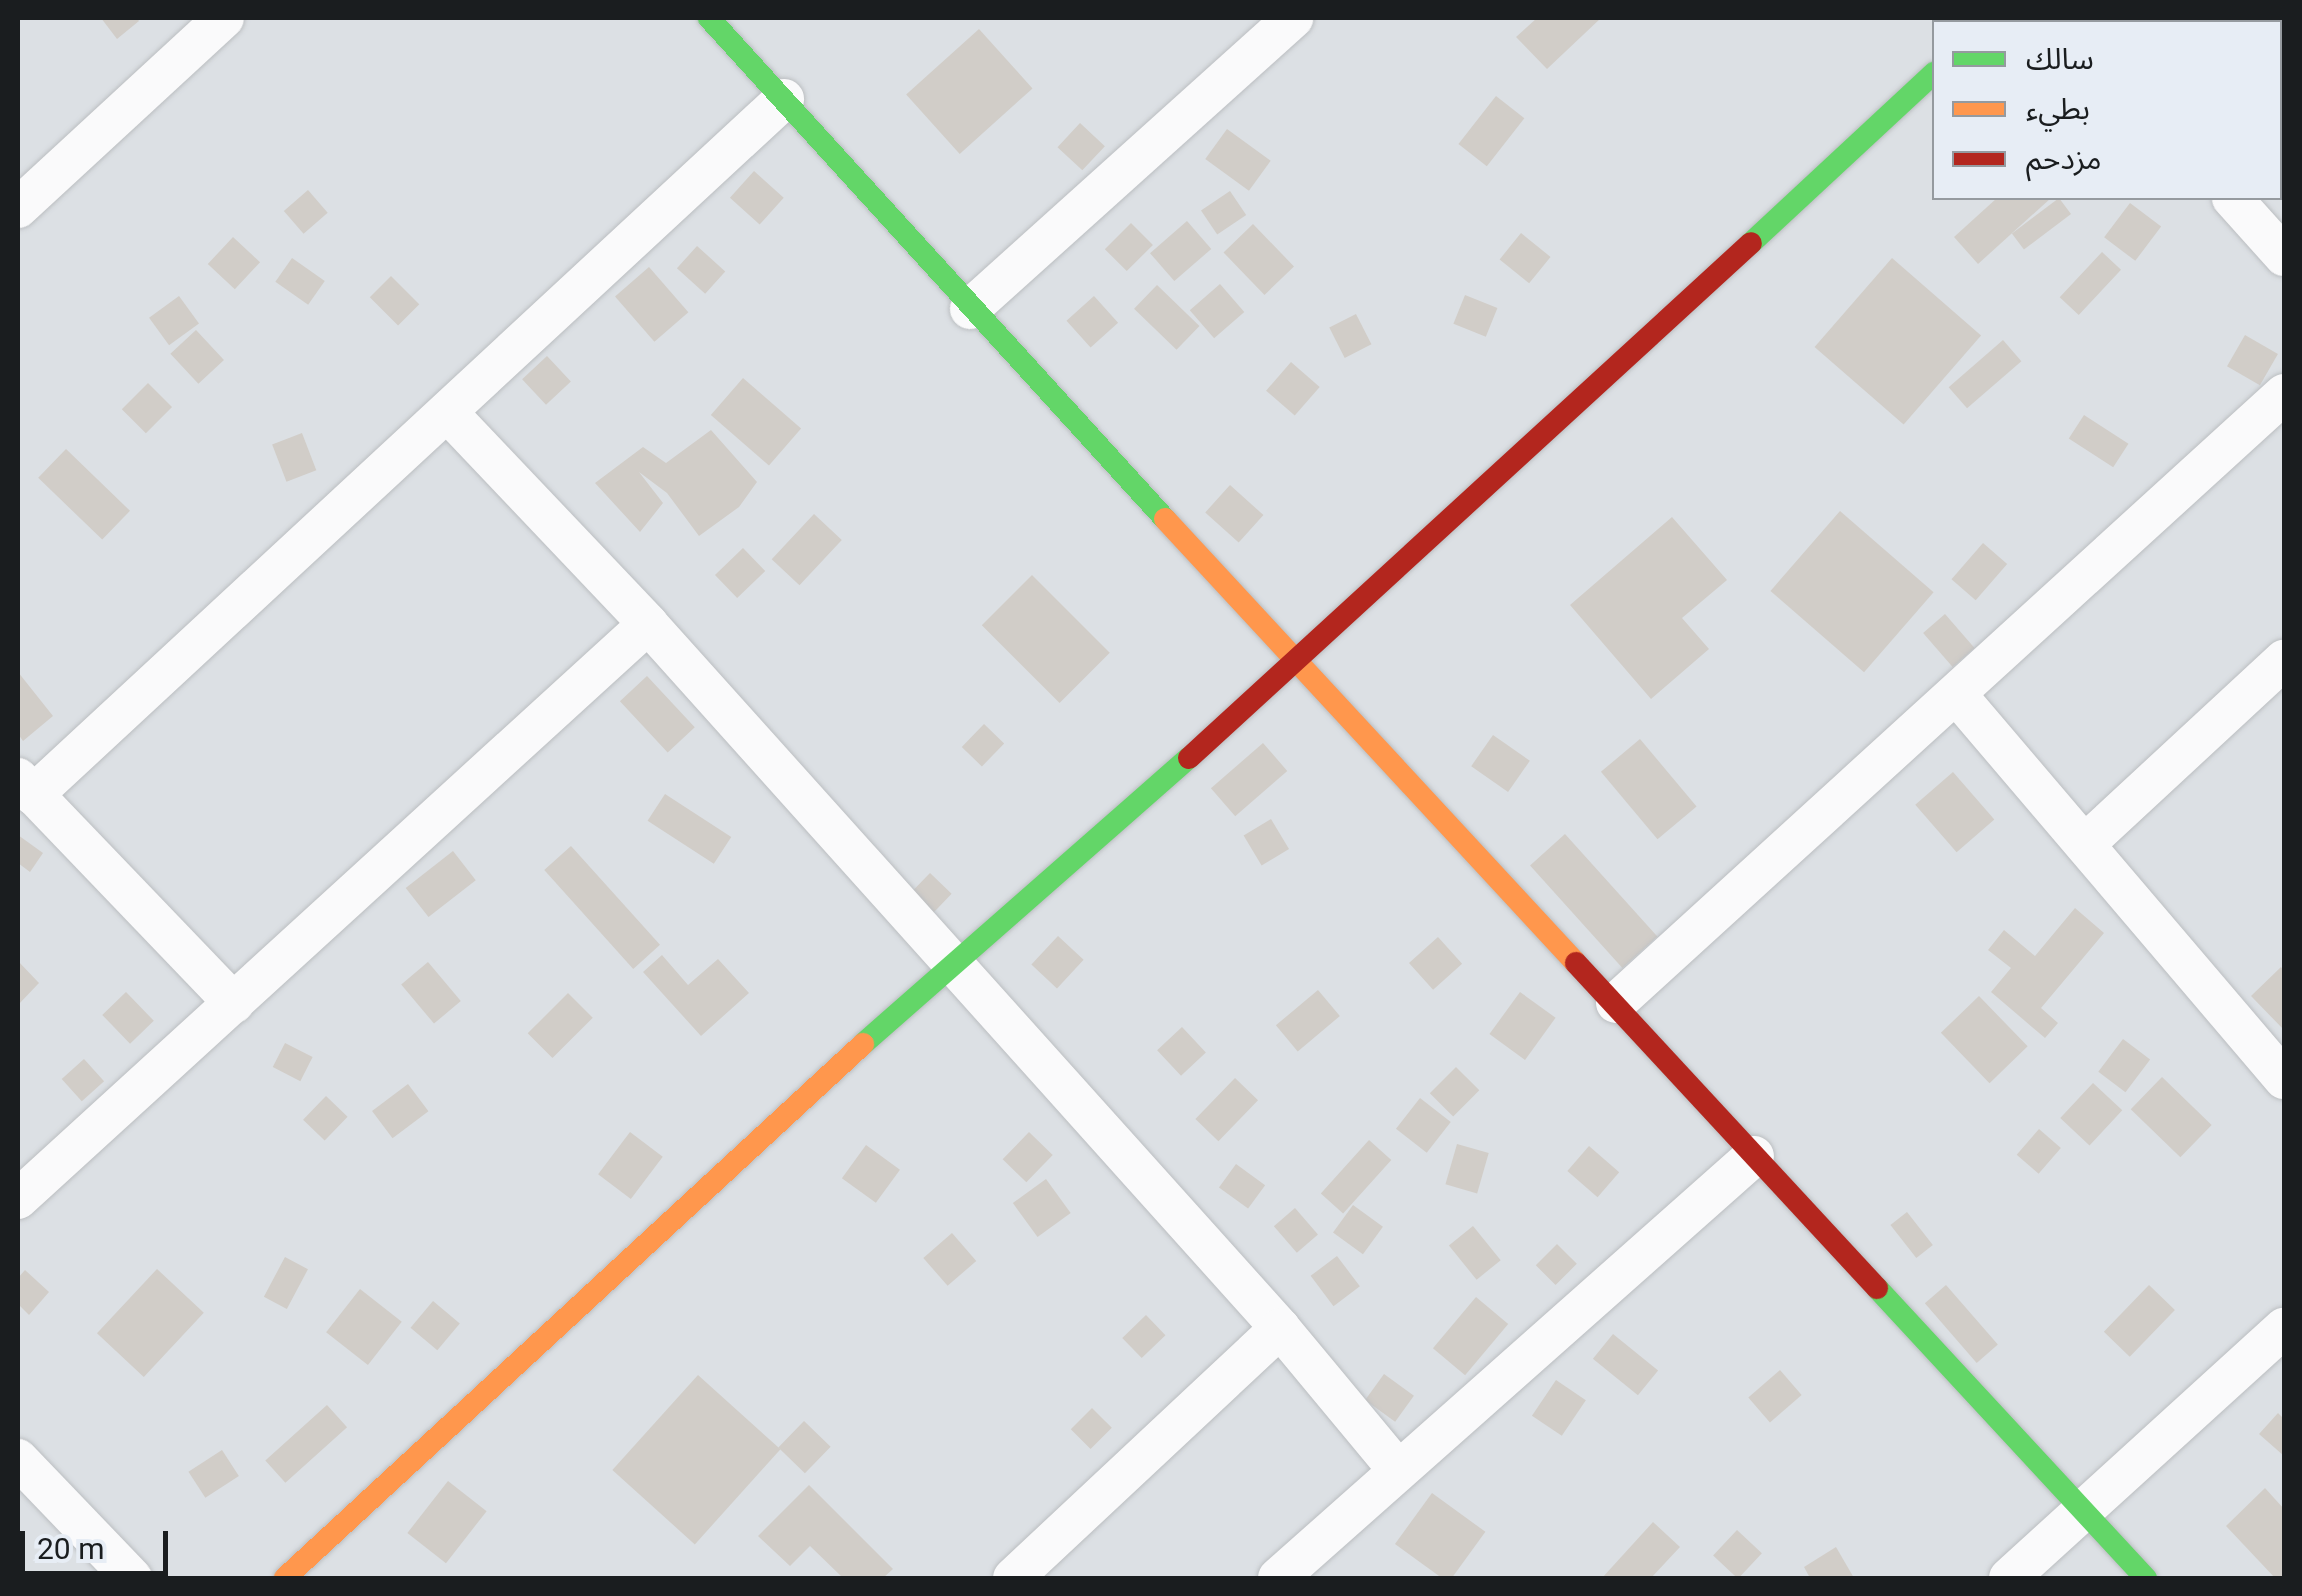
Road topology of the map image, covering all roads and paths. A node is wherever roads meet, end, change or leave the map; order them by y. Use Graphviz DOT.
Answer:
graph roads {
  1 [pos="224,18"];
  2 [pos="709,18"];
  3 [pos="1292,18"];
  4 [pos="1932,74"];
  5 [pos="784,99"];
  6 [pos="2234,200"];
  7 [pos="18,208"];
  8 [pos="2284,256"];
  9 [pos="970,309"];
  10 [pos="2284,394"];
  11 [pos="448,413"];
  12 [pos="648,624"];
  13 [pos="2284,660"];
  14 [pos="1297,665"];
  15 [pos="1956,694"];
  16 [pos="25,786"];
  17 [pos="2085,844"];
  18 [pos="950,964"];
  19 [pos="234,1002"];
  20 [pos="1616,1003"];
  21 [pos="2284,1079"];
  22 [pos="1754,1156"];
  23 [pos="18,1199"];
  24 [pos="1280,1328"];
  25 [pos="2284,1328"];
  26 [pos="18,1460"];
  27 [pos="1397,1469"];
  28 [pos="2084,1511"];
  29 [pos="132,1578"];
  30 [pos="285,1578"];
  31 [pos="1012,1578"];
  32 [pos="1278,1578"];
  33 [pos="2009,1578"];
  34 [pos="2146,1578"];
  1 -- 7 [label="street"];
  2 -- 5 [label="street"];
  3 -- 9 [label="street"];
  4 -- 14 [label="street"];
  5 -- 9 [label="street"];
  5 -- 11 [label="street"];
  6 -- 8 [label="street"];
  9 -- 14 [label="street"];
  10 -- 15 [label="street"];
  11 -- 12 [label="street"];
  11 -- 16 [label="street"];
  12 -- 18 [label="street"];
  12 -- 19 [label="street"];
  13 -- 17 [label="street"];
  14 -- 18 [label="street"];
  14 -- 20 [label="street"];
  15 -- 17 [label="street"];
  15 -- 20 [label="street"];
  16 -- 19 [label="street"];
  17 -- 21 [label="street"];
  18 -- 24 [label="street"];
  18 -- 30 [label="street"];
  19 -- 23 [label="street"];
  20 -- 22 [label="street"];
  22 -- 27 [label="street"];
  22 -- 28 [label="street"];
  24 -- 27 [label="street"];
  24 -- 31 [label="street"];
  25 -- 28 [label="street"];
  26 -- 29 [label="street"];
  27 -- 32 [label="street"];
  28 -- 33 [label="street"];
  28 -- 34 [label="street"];
}
